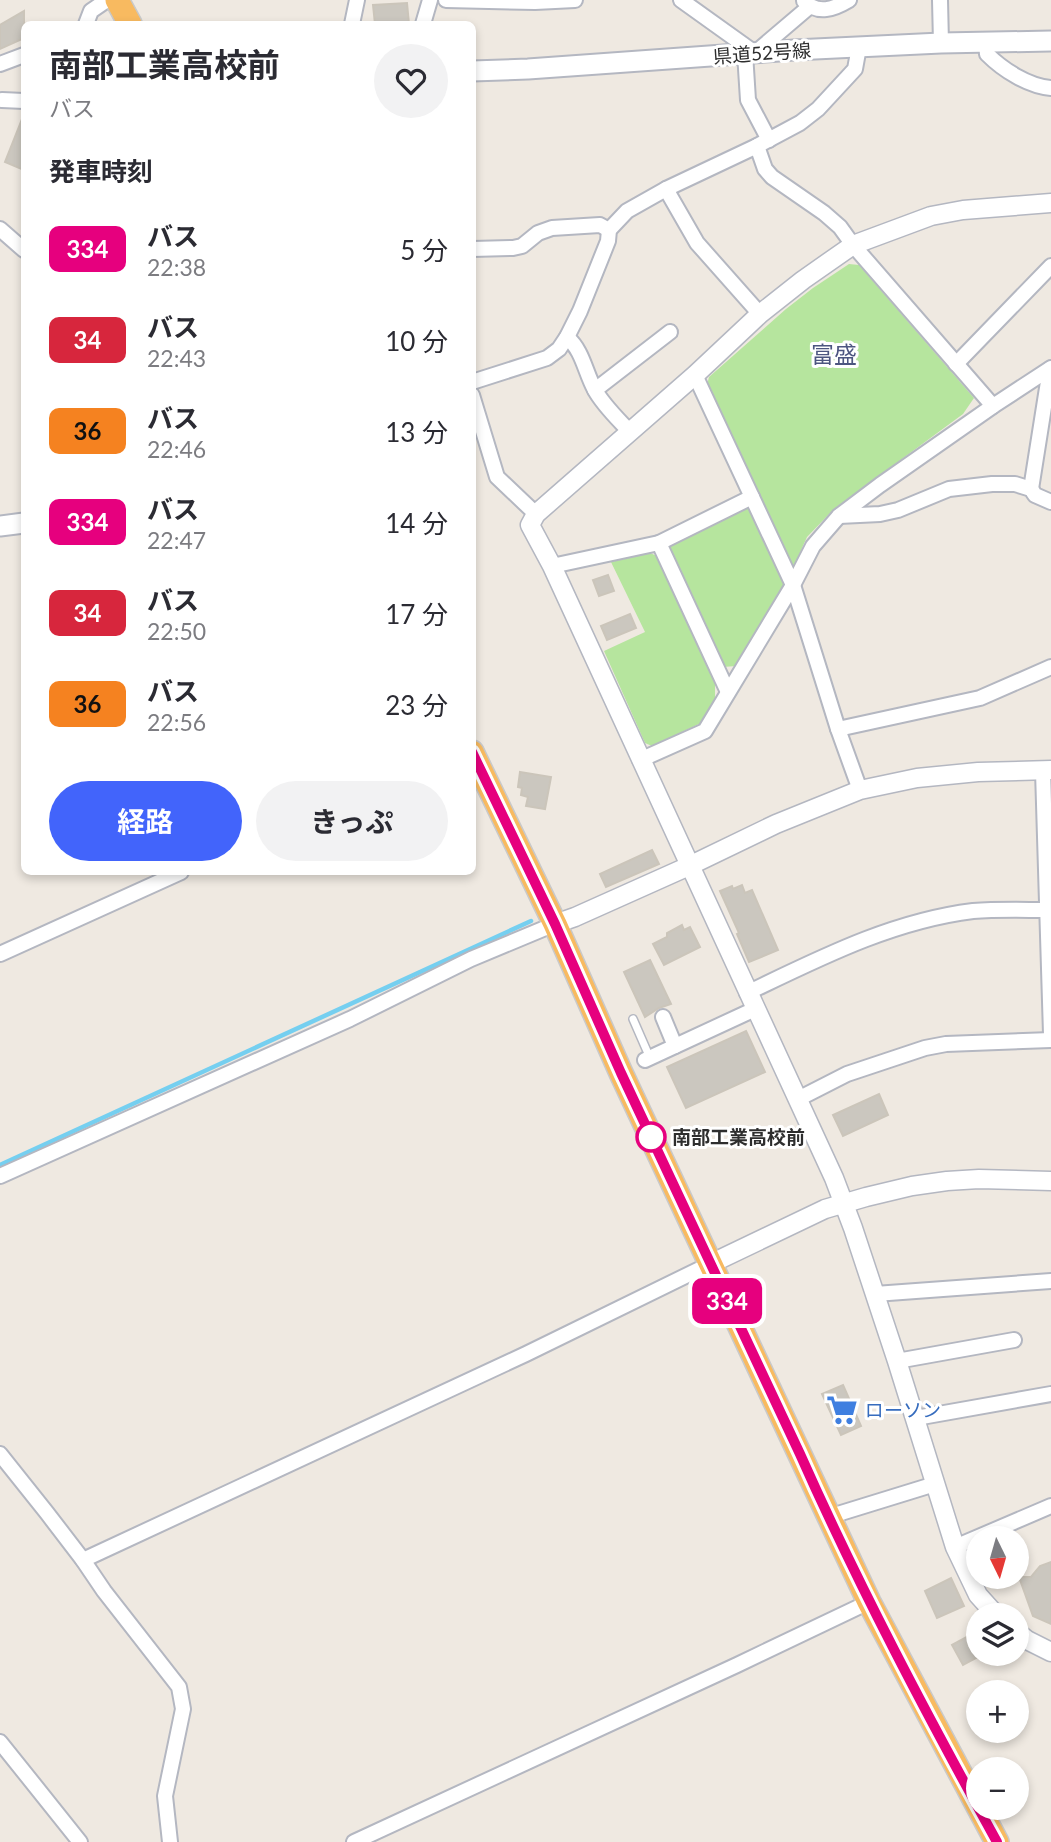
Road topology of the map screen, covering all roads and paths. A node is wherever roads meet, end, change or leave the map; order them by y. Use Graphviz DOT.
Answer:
graph roads {
  1 [pos="107,0"];
  2 [pos="117,0"];
  3 [pos="357,0"];
  4 [pos="430,0"];
  5 [pos="446,0"];
  6 [pos="575,0"];
  7 [pos="681,0"];
  8 [pos="849,0"];
  9 [pos="940,0"];
  10 [pos="806,3"];
  11 [pos="87,21"];
  12 [pos="128,21"];
  13 [pos="353,21"];
  14 [pos="424,21"];
  15 [pos="1051,41"];
  16 [pos="941,44"];
  17 [pos="986,44"];
  18 [pos="859,47"];
  19 [pos="750,53"];
  20 [pos="21,56"];
  21 [pos="0,64"];
  22 [pos="476,71"];
  23 [pos="1051,88"];
  24 [pos="1,100"];
  25 [pos="21,101"];
  26 [pos="763,143"];
  27 [pos="666,189"];
  28 [pos="1051,203"];
  29 [pos="0,229"];
  30 [pos="609,230"];
  31 [pos="853,245"];
  32 [pos="21,247"];
  33 [pos="476,250"];
  34 [pos="1051,266"];
  35 [pos="760,314"];
  36 [pos="670,332"];
  37 [pos="567,337"];
  38 [pos="956,364"];
  39 [pos="1050,369"];
  40 [pos="695,375"];
  41 [pos="476,381"];
  42 [pos="595,390"];
  43 [pos="993,406"];
  44 [pos="476,408"];
  45 [pos="630,432"];
  46 [pos="1031,489"];
  47 [pos="752,497"];
  48 [pos="1051,502"];
  49 [pos="536,513"];
  50 [pos="839,516"];
  51 [pos="21,523"];
  52 [pos="0,526"];
  53 [pos="659,542"];
  54 [pos="552,566"];
  55 [pos="793,585"];
  56 [pos="1051,667"];
  57 [pos="728,692"];
  58 [pos="838,729"];
  59 [pos="476,760"];
  60 [pos="640,760"];
  61 [pos="1047,771"];
  62 [pos="860,790"];
  63 [pos="689,866"];
  64 [pos="174,875"];
  65 [pos="1048,910"];
  66 [pos="555,924"];
  67 [pos="0,954"];
  68 [pos="751,1001"];
  69 [pos="663,1017"];
  70 [pos="633,1019"];
  71 [pos="1051,1034"];
  72 [pos="1051,1040"];
  73 [pos="675,1046"];
  74 [pos="648,1059"];
  75 [pos="798,1099"];
  76 [pos="0,1176"];
  77 [pos="1051,1181"];
  78 [pos="844,1202"];
  79 [pos="710,1264"];
  80 [pos="1051,1281"];
  81 [pos="875,1294"];
  82 [pos="1014,1340"];
  83 [pos="897,1361"];
  84 [pos="1051,1394"];
  85 [pos="916,1418"];
  86 [pos="0,1454"];
  87 [pos="935,1484"];
  88 [pos="1051,1506"];
  89 [pos="828,1517"];
  90 [pos="956,1547"];
  91 [pos="83,1560"];
  92 [pos="869,1602"];
  93 [pos="985,1603"];
  94 [pos="1029,1641"];
  95 [pos="1051,1652"];
  96 [pos="0,1742"];
  97 [pos="80,1842"];
  98 [pos="170,1842"];
  99 [pos="354,1842"];
  100 [pos="997,1842"];
  1 -- 11 [label="street"];
  2 -- 12 [label="highway"];
  3 -- 13 [label="street"];
  4 -- 14 [label="street"];
  5 -- 6 [label="street"];
  7 -- 19 [label="street"];
  8 -- 10 [label="street"];
  9 -- 16 [label="street"];
  10 -- 19 [label="street"];
  15 -- 17 [label="main road, 県道52号線"];
  16 -- 17 [label="main road, 県道52号線"];
  16 -- 18 [label="main road, 県道52号線"];
  17 -- 23 [label="street"];
  18 -- 19 [label="main road, 県道52号線"];
  18 -- 26 [label="street"];
  19 -- 22 [label="main road, 県道52号線"];
  19 -- 26 [label="street"];
  20 -- 21 [label="street"];
  24 -- 25 [label="street"];
  26 -- 27 [label="street"];
  26 -- 31 [label="street"];
  27 -- 30 [label="street"];
  27 -- 35 [label="street"];
  28 -- 31 [label="street"];
  29 -- 32 [label="street"];
  30 -- 33 [label="street"];
  30 -- 37 [label="street"];
  31 -- 35 [label="street"];
  31 -- 38 [label="street"];
  34 -- 38 [label="street"];
  35 -- 40 [label="street"];
  36 -- 42 [label="street"];
  37 -- 41 [label="street"];
  37 -- 42 [label="street"];
  38 -- 43 [label="street"];
  39 -- 43 [label="street"];
  39 -- 46 [label="street"];
  40 -- 45 [label="street"];
  40 -- 47 [label="street"];
  42 -- 45 [label="street"];
  43 -- 50 [label="street"];
  44 -- 49 [label="street"];
  45 -- 49 [label="street"];
  46 -- 48 [label="street"];
  46 -- 50 [label="street"];
  47 -- 53 [label="street"];
  47 -- 55 [label="street"];
  49 -- 54 [label="street"];
  50 -- 55 [label="street"];
  51 -- 52 [label="main road"];
  53 -- 54 [label="street"];
  53 -- 57 [label="street"];
  54 -- 60 [label="street"];
  55 -- 57 [label="street"];
  55 -- 58 [label="street"];
  56 -- 58 [label="street"];
  57 -- 60 [label="street"];
  58 -- 62 [label="street"];
  59 -- 66 [label="highway"];
  60 -- 63 [label="street"];
  61 -- 62 [label="street"];
  61 -- 65 [label="street"];
  62 -- 63 [label="street"];
  63 -- 66 [label="street"];
  63 -- 68 [label="street"];
  64 -- 67 [label="street"];
  65 -- 68 [label="street"];
  65 -- 71 [label="street"];
  66 -- 76 [label="street"];
  66 -- 79 [label="highway"];
  68 -- 73 [label="street"];
  68 -- 75 [label="street"];
  69 -- 73 [label="street"];
  70 -- 74 [label="lane"];
  72 -- 75 [label="street"];
  73 -- 74 [label="street"];
  75 -- 78 [label="street"];
  77 -- 78 [label="street"];
  78 -- 79 [label="street"];
  78 -- 81 [label="street"];
  79 -- 89 [label="highway"];
  79 -- 91 [label="street"];
  80 -- 81 [label="street"];
  81 -- 83 [label="street"];
  82 -- 83 [label="street"];
  83 -- 85 [label="street"];
  84 -- 85 [label="street"];
  85 -- 87 [label="street"];
  86 -- 91 [label="street"];
  87 -- 89 [label="street"];
  87 -- 90 [label="street"];
  88 -- 90 [label="street"];
  89 -- 92 [label="highway"];
  90 -- 93 [label="street"];
  91 -- 98 [label="street"];
  92 -- 99 [label="street"];
  92 -- 100 [label="highway"];
  94 -- 95 [label="street"];
  96 -- 97 [label="street"];
}
